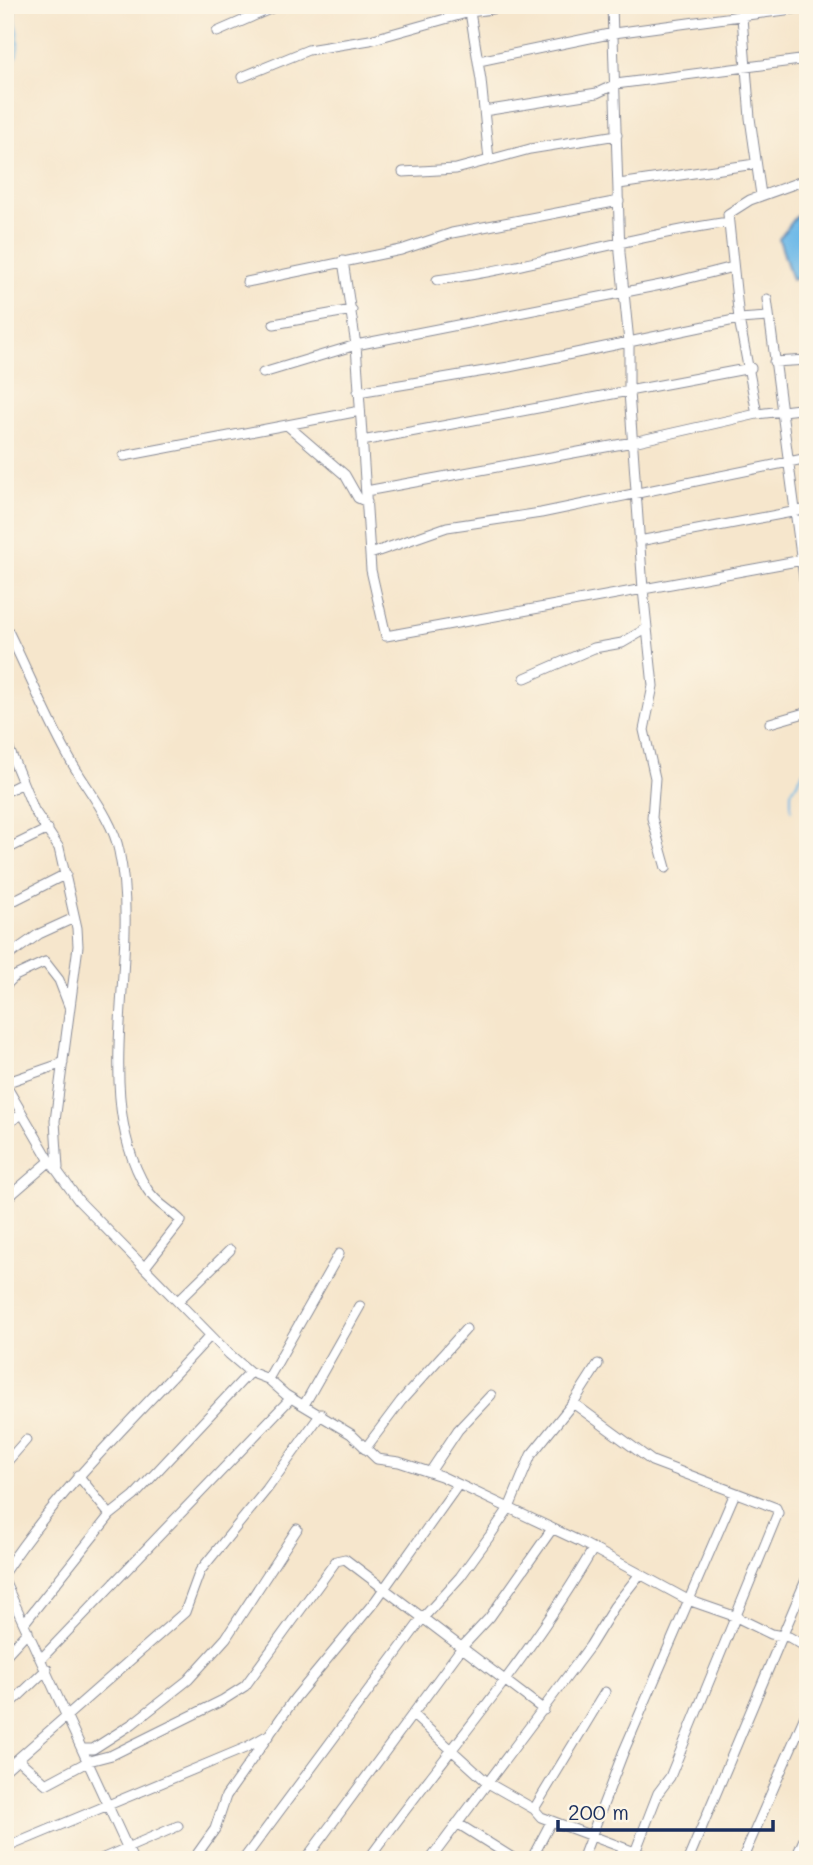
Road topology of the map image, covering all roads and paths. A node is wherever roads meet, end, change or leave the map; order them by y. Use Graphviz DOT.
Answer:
graph roads {
  1 [pos="279,5"];
  2 [pos="521,5"];
  3 [pos="612,5"];
  4 [pos="808,7"];
  5 [pos="742,10"];
  6 [pos="470,12"];
  7 [pos="217,32"];
  8 [pos="614,33"];
  9 [pos="808,59"];
  10 [pos="479,61"];
  11 [pos="746,67"];
  12 [pos="242,77"];
  13 [pos="616,84"];
  14 [pos="484,111"];
  15 [pos="617,135"];
  16 [pos="489,160"];
  17 [pos="755,164"];
  18 [pos="403,172"];
  19 [pos="808,179"];
  20 [pos="619,184"];
  21 [pos="761,195"];
  22 [pos="619,201"];
  23 [pos="728,222"];
  24 [pos="620,245"];
  25 [pos="343,261"];
  26 [pos="733,267"];
  27 [pos="437,280"];
  28 [pos="247,282"];
  29 [pos="624,293"];
  30 [pos="767,299"];
  31 [pos="352,310"];
  32 [pos="768,317"];
  33 [pos="739,319"];
  34 [pos="274,324"];
  35 [pos="629,342"];
  36 [pos="356,345"];
  37 [pos="808,360"];
  38 [pos="774,362"];
  39 [pos="751,368"];
  40 [pos="263,373"];
  41 [pos="358,392"];
  42 [pos="629,392"];
  43 [pos="808,408"];
  44 [pos="779,410"];
  45 [pos="360,411"];
  46 [pos="757,414"];
  47 [pos="287,425"];
  48 [pos="362,441"];
  49 [pos="633,442"];
  50 [pos="124,456"];
  51 [pos="808,458"];
  52 [pos="787,461"];
  53 [pos="366,491"];
  54 [pos="637,492"];
  55 [pos="367,502"];
  56 [pos="808,509"];
  57 [pos="794,510"];
  58 [pos="639,541"];
  59 [pos="370,554"];
  60 [pos="804,559"];
  61 [pos="643,589"];
  62 [pos="808,608"];
  63 [pos="5,625"];
  64 [pos="646,629"];
  65 [pos="525,678"];
  66 [pos="808,712"];
  67 [pos="770,723"];
  68 [pos="5,739"];
  69 [pos="23,783"];
  70 [pos="5,792"];
  71 [pos="48,830"];
  72 [pos="5,850"];
  73 [pos="666,868"];
  74 [pos="66,874"];
  75 [pos="5,905"];
  76 [pos="74,918"];
  77 [pos="5,958"];
  78 [pos="7,984"];
  79 [pos="70,1008"];
  80 [pos="63,1063"];
  81 [pos="5,1083"];
  82 [pos="22,1114"];
  83 [pos="5,1125"];
  84 [pos="50,1161"];
  85 [pos="58,1172"];
  86 [pos="5,1200"];
  87 [pos="230,1250"];
  88 [pos="339,1254"];
  89 [pos="145,1267"];
  90 [pos="177,1301"];
  91 [pos="360,1306"];
  92 [pos="466,1329"];
  93 [pos="211,1336"];
  94 [pos="598,1364"];
  95 [pos="250,1373"];
  96 [pos="268,1379"];
  97 [pos="491,1395"];
  98 [pos="291,1398"];
  99 [pos="573,1403"];
  100 [pos="304,1405"];
  101 [pos="321,1414"];
  102 [pos="26,1440"];
  103 [pos="365,1449"];
  104 [pos="5,1464"];
  105 [pos="430,1472"];
  106 [pos="78,1475"];
  107 [pos="458,1485"];
  108 [pos="735,1493"];
  109 [pos="509,1508"];
  110 [pos="110,1515"];
  111 [pos="297,1529"];
  112 [pos="552,1529"];
  113 [pos="593,1549"];
  114 [pos="5,1571"];
  115 [pos="640,1574"];
  116 [pos="808,1575"];
  117 [pos="5,1583"];
  118 [pos="384,1589"];
  119 [pos="688,1600"];
  120 [pos="734,1616"];
  121 [pos="422,1619"];
  122 [pos="26,1626"];
  123 [pos="781,1636"];
  124 [pos="463,1646"];
  125 [pos="808,1648"];
  126 [pos="5,1656"];
  127 [pos="41,1659"];
  128 [pos="47,1669"];
  129 [pos="504,1679"];
  130 [pos="606,1692"];
  131 [pos="5,1709"];
  132 [pos="808,1709"];
  133 [pos="544,1710"];
  134 [pos="67,1713"];
  135 [pos="413,1715"];
  136 [pos="272,1733"];
  137 [pos="83,1749"];
  138 [pos="450,1750"];
  139 [pos="18,1759"];
  140 [pos="89,1761"];
  141 [pos="5,1770"];
  142 [pos="488,1783"];
  143 [pos="108,1803"];
  144 [pos="534,1809"];
  145 [pos="551,1822"];
  146 [pos="457,1823"];
  147 [pos="178,1826"];
  148 [pos="808,1829"];
  149 [pos="592,1834"];
  150 [pos="128,1846"];
  151 [pos="5,1848"];
  152 [pos="634,1856"];
  153 [pos="99,1860"];
  154 [pos="133,1860"];
  155 [pos="193,1860"];
  156 [pos="243,1860"];
  157 [pos="305,1860"];
  158 [pos="368,1860"];
  159 [pos="430,1860"];
  160 [pos="516,1860"];
  161 [pos="531,1860"];
  162 [pos="582,1860"];
  163 [pos="656,1860"];
  164 [pos="688,1860"];
  165 [pos="742,1860"];
  166 [pos="795,1860"];
  1 -- 7 [label="street"];
  2 -- 6 [label="street"];
  3 -- 8 [label="street"];
  4 -- 5 [label="street"];
  5 -- 8 [label="street"];
  5 -- 11 [label="street"];
  6 -- 10 [label="street"];
  6 -- 12 [label="street"];
  8 -- 10 [label="street"];
  8 -- 13 [label="street"];
  9 -- 11 [label="street"];
  10 -- 14 [label="street"];
  11 -- 13 [label="street"];
  11 -- 17 [label="street"];
  13 -- 14 [label="street"];
  13 -- 15 [label="street"];
  14 -- 16 [label="street"];
  15 -- 16 [label="street"];
  15 -- 20 [label="street"];
  16 -- 18 [label="street"];
  17 -- 20 [label="street"];
  17 -- 21 [label="street"];
  19 -- 21 [label="street"];
  20 -- 22 [label="street"];
  21 -- 23 [label="street"];
  22 -- 24 [label="street"];
  22 -- 25 [label="street"];
  23 -- 24 [label="street"];
  23 -- 26 [label="street"];
  24 -- 27 [label="street"];
  24 -- 29 [label="street"];
  25 -- 28 [label="street"];
  25 -- 31 [label="street"];
  26 -- 29 [label="street"];
  26 -- 33 [label="street"];
  29 -- 35 [label="street"];
  29 -- 36 [label="street"];
  30 -- 32 [label="street"];
  31 -- 34 [label="street"];
  31 -- 36 [label="street"];
  32 -- 33 [label="street"];
  32 -- 38 [label="street"];
  33 -- 35 [label="street"];
  33 -- 39 [label="street"];
  35 -- 41 [label="street"];
  35 -- 42 [label="street"];
  36 -- 40 [label="street"];
  36 -- 41 [label="street"];
  37 -- 38 [label="street"];
  38 -- 44 [label="street"];
  39 -- 42 [label="street"];
  39 -- 46 [label="street"];
  41 -- 45 [label="street"];
  42 -- 48 [label="street"];
  42 -- 49 [label="street"];
  43 -- 44 [label="street"];
  44 -- 46 [label="street"];
  44 -- 52 [label="street"];
  45 -- 47 [label="street"];
  45 -- 48 [label="street"];
  46 -- 49 [label="street"];
  47 -- 50 [label="street"];
  47 -- 55 [label="street"];
  48 -- 53 [label="street"];
  49 -- 53 [label="street"];
  49 -- 54 [label="street"];
  51 -- 52 [label="street"];
  52 -- 54 [label="street"];
  52 -- 57 [label="street"];
  53 -- 55 [label="street"];
  54 -- 58 [label="street"];
  54 -- 59 [label="street"];
  55 -- 59 [label="street"];
  56 -- 57 [label="street"];
  57 -- 58 [label="street"];
  57 -- 60 [label="street"];
  58 -- 61 [label="street"];
  59 -- 61 [label="street"];
  60 -- 61 [label="street"];
  60 -- 62 [label="street"];
  61 -- 64 [label="street"];
  63 -- 89 [label="street"];
  64 -- 65 [label="street"];
  64 -- 73 [label="street"];
  66 -- 67 [label="street"];
  68 -- 69 [label="street"];
  69 -- 70 [label="street"];
  69 -- 71 [label="street"];
  71 -- 72 [label="street"];
  71 -- 74 [label="street"];
  74 -- 75 [label="street"];
  74 -- 76 [label="street"];
  76 -- 77 [label="street"];
  76 -- 79 [label="street"];
  78 -- 79 [label="street"];
  79 -- 80 [label="street"];
  80 -- 81 [label="street"];
  80 -- 85 [label="street"];
  81 -- 82 [label="street"];
  82 -- 83 [label="street"];
  82 -- 84 [label="street"];
  84 -- 85 [label="street"];
  84 -- 86 [label="street"];
  85 -- 89 [label="street"];
  87 -- 90 [label="street"];
  88 -- 96 [label="street"];
  89 -- 90 [label="street"];
  90 -- 93 [label="street"];
  91 -- 100 [label="street"];
  92 -- 103 [label="street"];
  93 -- 95 [label="street"];
  93 -- 106 [label="street"];
  94 -- 99 [label="street"];
  95 -- 96 [label="street"];
  95 -- 110 [label="street"];
  96 -- 98 [label="street"];
  97 -- 105 [label="street"];
  98 -- 100 [label="street"];
  98 -- 127 [label="street"];
  99 -- 108 [label="street"];
  99 -- 109 [label="street"];
  100 -- 101 [label="street"];
  101 -- 103 [label="street"];
  101 -- 134 [label="street"];
  102 -- 104 [label="street"];
  103 -- 105 [label="street"];
  105 -- 107 [label="street"];
  106 -- 110 [label="street"];
  106 -- 114 [label="street"];
  107 -- 109 [label="street"];
  107 -- 118 [label="street"];
  108 -- 119 [label="street"];
  108 -- 120 [label="street"];
  109 -- 112 [label="street"];
  109 -- 121 [label="street"];
  110 -- 122 [label="street"];
  111 -- 137 [label="street"];
  112 -- 113 [label="street"];
  112 -- 124 [label="street"];
  113 -- 115 [label="street"];
  113 -- 129 [label="street"];
  115 -- 119 [label="street"];
  115 -- 133 [label="street"];
  116 -- 123 [label="street"];
  117 -- 122 [label="street"];
  118 -- 121 [label="street"];
  118 -- 136 [label="street"];
  118 -- 140 [label="street"];
  119 -- 120 [label="street"];
  119 -- 149 [label="street"];
  120 -- 123 [label="street"];
  120 -- 152 [label="street"];
  121 -- 124 [label="street"];
  121 -- 156 [label="street"];
  122 -- 126 [label="street"];
  122 -- 127 [label="street"];
  123 -- 125 [label="street"];
  123 -- 164 [label="street"];
  124 -- 129 [label="street"];
  124 -- 135 [label="street"];
  127 -- 128 [label="street"];
  128 -- 131 [label="street"];
  128 -- 134 [label="street"];
  129 -- 133 [label="street"];
  129 -- 138 [label="street"];
  130 -- 144 [label="street"];
  132 -- 165 [label="street"];
  133 -- 142 [label="street"];
  134 -- 137 [label="street"];
  134 -- 139 [label="street"];
  135 -- 138 [label="street"];
  135 -- 157 [label="street"];
  136 -- 143 [label="street"];
  136 -- 155 [label="street"];
  137 -- 140 [label="street"];
  138 -- 142 [label="street"];
  138 -- 158 [label="street"];
  139 -- 140 [label="street"];
  139 -- 141 [label="street"];
  140 -- 143 [label="street"];
  142 -- 144 [label="street"];
  142 -- 146 [label="street"];
  143 -- 150 [label="street"];
  143 -- 151 [label="street"];
  144 -- 145 [label="street"];
  145 -- 149 [label="street"];
  145 -- 161 [label="street"];
  146 -- 159 [label="street"];
  146 -- 160 [label="street"];
  147 -- 150 [label="street"];
  148 -- 166 [label="street"];
  149 -- 152 [label="street"];
  149 -- 162 [label="street"];
  150 -- 153 [label="street"];
  150 -- 154 [label="street"];
  152 -- 163 [label="street"];
}
